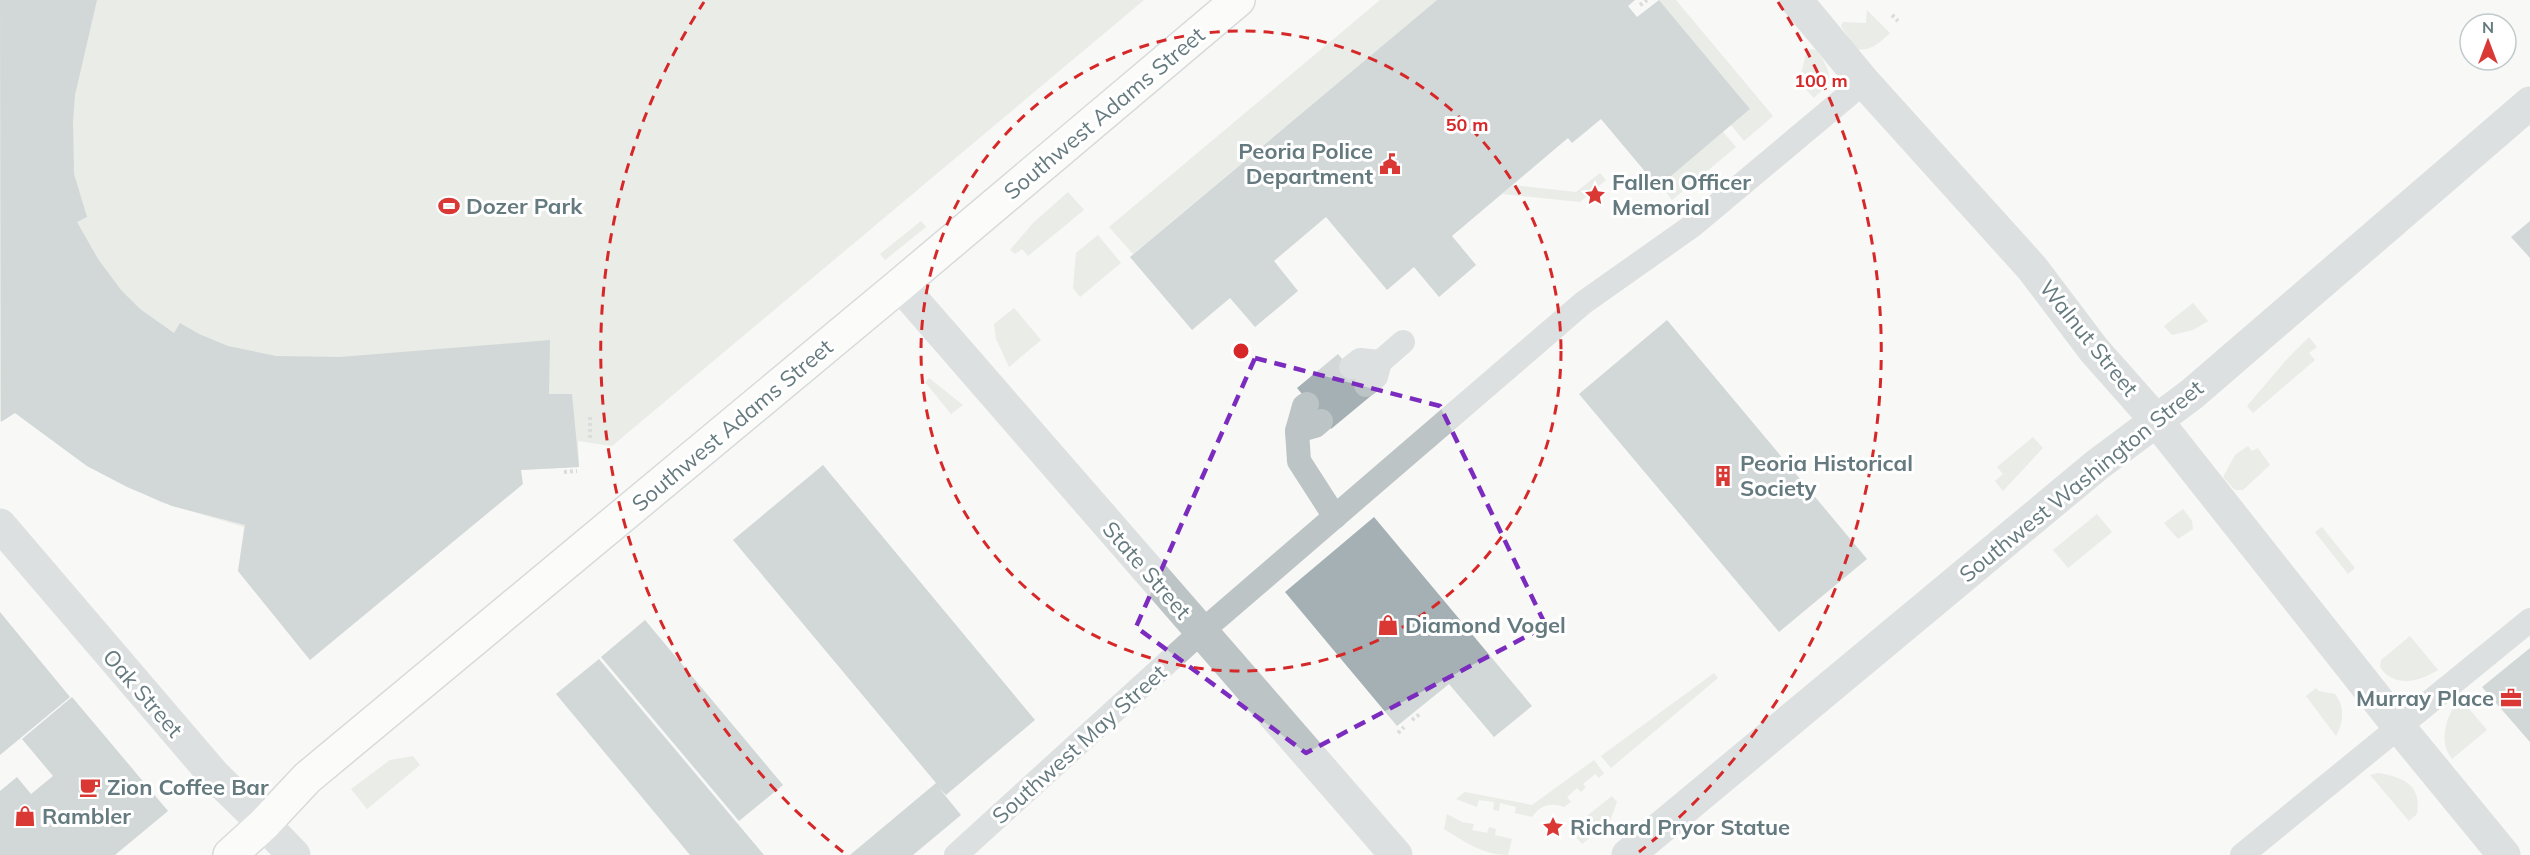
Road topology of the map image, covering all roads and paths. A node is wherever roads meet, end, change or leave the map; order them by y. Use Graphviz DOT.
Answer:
graph roads {
  1 [pos="1238,0"];
  2 [pos="1647,0"];
  3 [pos="1796,0"];
  4 [pos="1640,6"];
  5 [pos="1892,15"];
  6 [pos="1898,21"];
  7 [pos="1864,82"];
  8 [pos="2530,103"];
  9 [pos="900,285"];
  10 [pos="1403,342"];
  11 [pos="1359,376"];
  12 [pos="1314,412"];
  13 [pos="590,417"];
  14 [pos="2156,420"];
  15 [pos="590,438"];
  16 [pos="577,471"];
  17 [pos="564,472"];
  18 [pos="1335,517"];
  19 [pos="0,525"];
  20 [pos="2530,620"];
  21 [pos="1202,632"];
  22 [pos="1420,714"];
  23 [pos="1412,720"];
  24 [pos="1404,727"];
  25 [pos="2399,727"];
  26 [pos="1398,733"];
  27 [pos="264,824"];
  28 [pos="230,855"];
  29 [pos="294,855"];
  30 [pos="956,855"];
  31 [pos="1396,855"];
  32 [pos="1628,855"];
  33 [pos="2242,855"];
  34 [pos="2504,855"];
  1 -- 9 [label="main road, Southwest Adams Street"];
  2 -- 4 [label="path"];
  3 -- 7 [label="street, Walnut Street"];
  5 -- 6 [label="path"];
  7 -- 14 [label="street, Walnut Street"];
  7 -- 18 [label="lane, Southwest May Street"];
  8 -- 14 [label="street, Southwest Washington Street"];
  9 -- 21 [label="street, State Street"];
  9 -- 27 [label="main road, Southwest Adams Street"];
  10 -- 11 [label="lane"];
  12 -- 18 [label="lane"];
  13 -- 15 [label="path"];
  14 -- 25 [label="street, Walnut Street"];
  14 -- 32 [label="street, Southwest Washington Street"];
  16 -- 17 [label="path"];
  18 -- 21 [label="lane, Southwest May Street"];
  19 -- 27 [label="street, Oak Street"];
  20 -- 25 [label="lane"];
  21 -- 30 [label="lane, Southwest May Street"];
  21 -- 31 [label="street, State Street"];
  22 -- 23 [label="path"];
  24 -- 26 [label="path"];
  25 -- 33 [label="lane"];
  25 -- 34 [label="street, Walnut Street"];
  27 -- 28 [label="main road, Southwest Adams Street"];
  27 -- 29 [label="street, Oak Street"];
}
